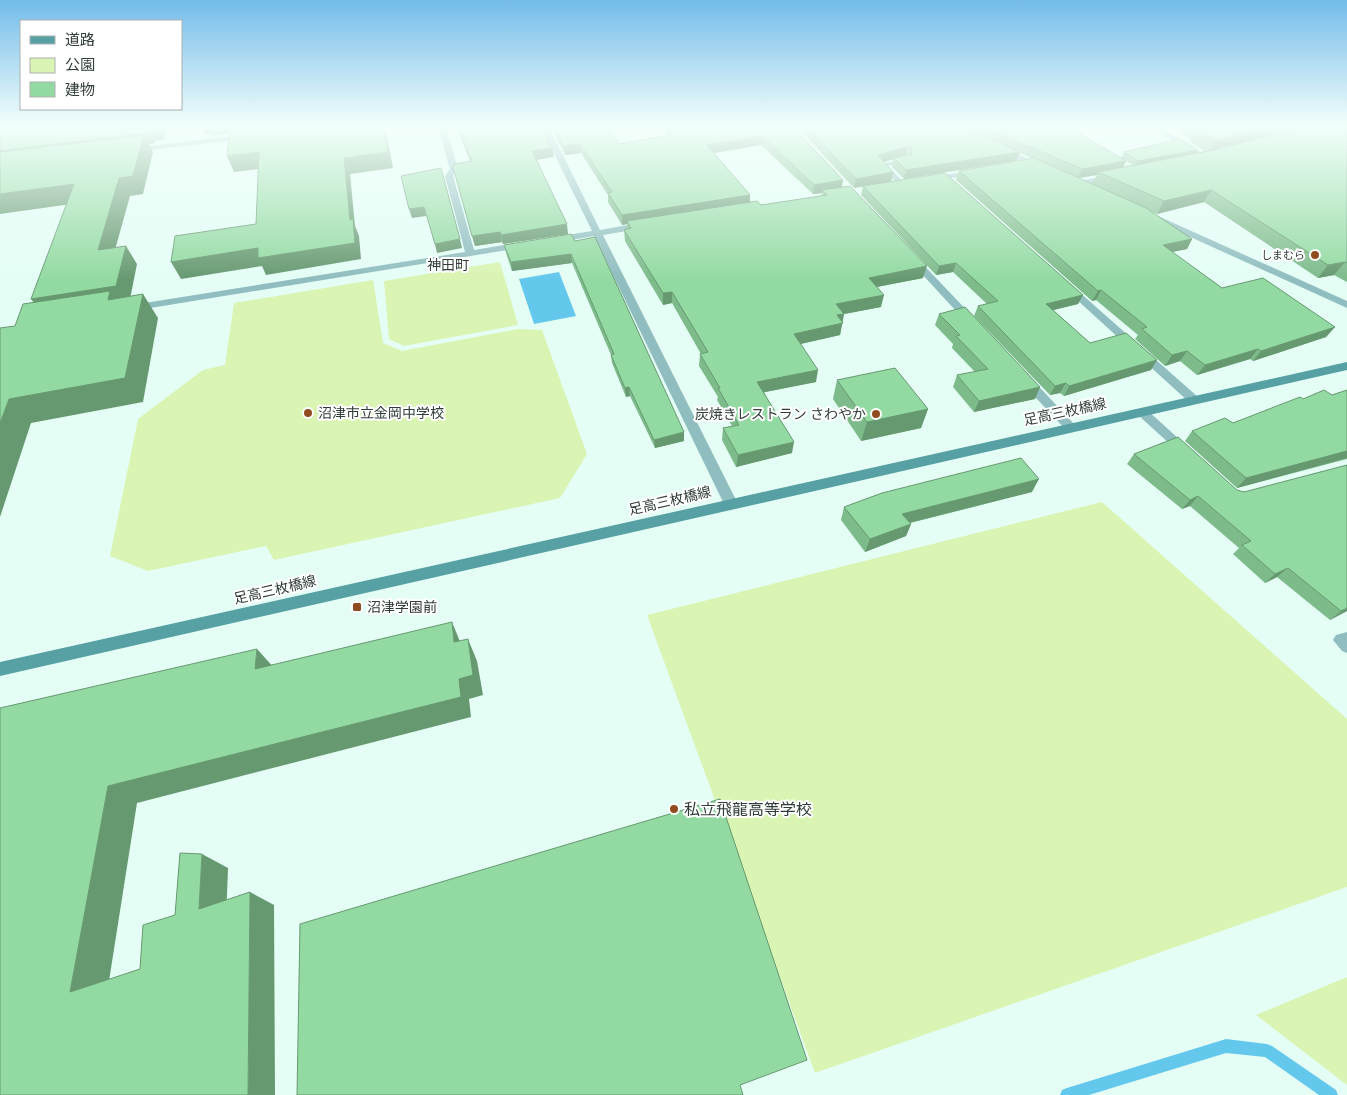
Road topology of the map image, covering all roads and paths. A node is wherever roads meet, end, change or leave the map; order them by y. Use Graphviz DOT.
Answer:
graph roads {
  1 [pos="450,178"];
  2 [pos="571,178"];
  3 [pos="898,178"];
  4 [pos="956,178"];
  5 [pos="1094,178"];
  6 [pos="1095,191"];
  7 [pos="1149,215"];
  8 [pos="656,224"];
  9 [pos="598,233"];
  10 [pos="549,241"];
  11 [pos="529,244"];
  12 [pos="904,249"];
  13 [pos="470,254"];
  14 [pos="1062,282"];
  15 [pos="1347,305"];
  16 [pos="126,309"];
  17 [pos="977,327"];
  18 [pos="1346,367"];
  19 [pos="1017,370"];
  20 [pos="1194,400"];
  21 [pos="1142,412"];
  22 [pos="1070,427"];
  23 [pos="1199,463"];
  24 [pos="731,504"];
  25 [pos="1347,639"];
  26 [pos="1347,646"];
  27 [pos="0,669"];
  1 -- 13 [label="street"];
  2 -- 9 [label="street"];
  3 -- 4 [label="street"];
  5 -- 6 [label="street"];
  7 -- 15 [label="street"];
  8 -- 9 [label="street"];
  9 -- 10 [label="street"];
  9 -- 24 [label="street"];
  11 -- 13 [label="street"];
  12 -- 17 [label="street"];
  13 -- 16 [label="street"];
  14 -- 20 [label="street"];
  18 -- 20 [label="main road, 足高三枚橋線"];
  19 -- 22 [label="street"];
  20 -- 21 [label="main road, 足高三枚橋線"];
  21 -- 22 [label="main road, 足高三枚橋線"];
  21 -- 23 [label="street"];
  22 -- 24 [label="main road, 足高三枚橋線"];
  24 -- 27 [label="main road, 足高三枚橋線"];
  25 -- 26 [label="street"];
}
